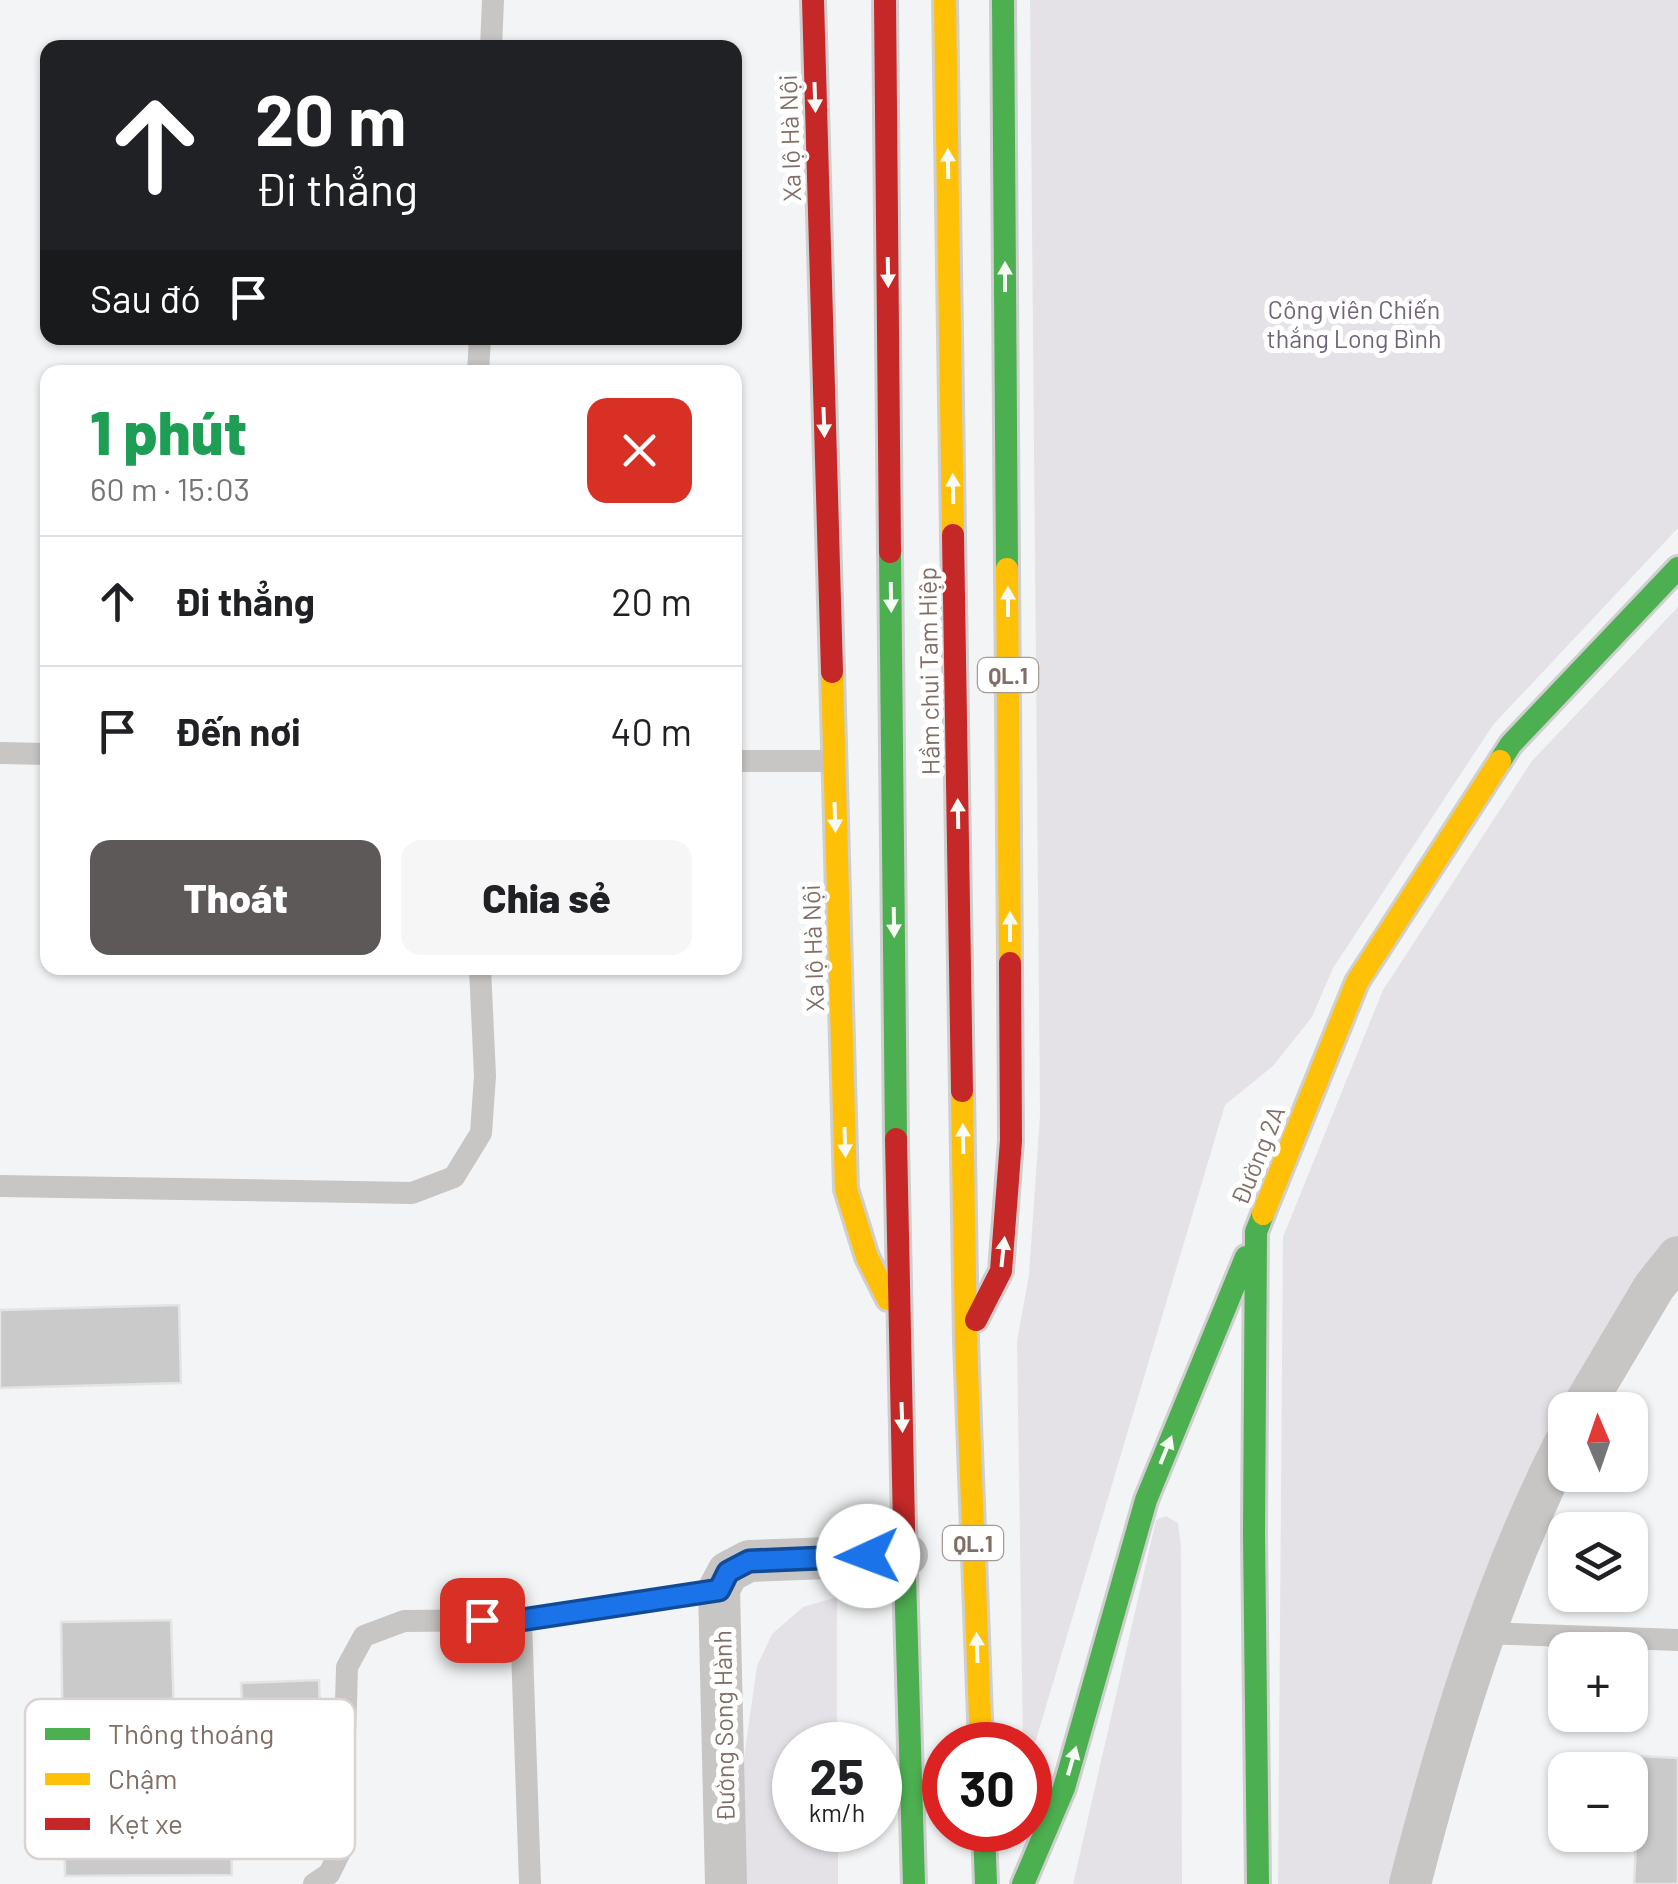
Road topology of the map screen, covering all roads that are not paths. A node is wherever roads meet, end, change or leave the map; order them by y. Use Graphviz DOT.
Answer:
graph roads {
  1 [pos="493,0"];
  2 [pos="812,0"];
  3 [pos="885,0"];
  4 [pos="945,0"];
  5 [pos="1003,0"];
  6 [pos="491,40"];
  7 [pos="1678,568"];
  8 [pos="0,753"];
  9 [pos="40,754"];
  10 [pos="742,761"];
  11 [pos="834,761"];
  12 [pos="480,975"];
  13 [pos="0,1186"];
  14 [pos="1256,1232"];
  15 [pos="1670,1281"];
  16 [pos="898,1319"];
  17 [pos="966,1341"];
  18 [pos="1594,1392"];
  19 [pos="1548,1479"];
  20 [pos="907,1555"];
  21 [pos="719,1590"];
  22 [pos="521,1620"];
  23 [pos="1482,1633"];
  24 [pos="1678,1640"];
  25 [pos="346,1699"];
  26 [pos="980,1722"];
  27 [pos="985,1852"];
  28 [pos="336,1859"];
  29 [pos="314,1884"];
  30 [pos="530,1884"];
  31 [pos="726,1884"];
  32 [pos="914,1884"];
  33 [pos="986,1884"];
  34 [pos="1022,1884"];
  35 [pos="1258,1884"];
  36 [pos="1410,1884"];
  1 -- 6 [label="lane"];
  2 -- 11 [label="main road, Xa lộ Hà Nội / QL.1, one-way"];
  3 -- 16 [label="main road, Hầm chui Tam Hiệp / QL.1, one-way"];
  17 -- 4 [label="main road, Hầm chui Tam Hiệp / QL.1, one-way"];
  17 -- 5 [label="main road, QL.1, one-way"];
  7 -- 14 [label="main road, Đường 2A"];
  8 -- 9 [label="lane"];
  10 -- 11 [label="lane"];
  11 -- 16 [label="main road, Xa lộ Hà Nội / QL.1, one-way"];
  12 -- 13 [label="lane"];
  34 -- 14 [label="main road, one-way"];
  14 -- 35 [label="main road, Đường 2A"];
  15 -- 18 [label="street"];
  16 -- 20 [label="main road, Xa lộ Hà Nội / QL.1, one-way"];
  26 -- 17 [label="main road, QL.1, one-way"];
  19 -- 23 [label="street"];
  20 -- 21 [label="street"];
  20 -- 32 [label="main road, Xa lộ Hà Nội / QL.1"];
  21 -- 22 [label="lane"];
  21 -- 31 [label="street, Đường Song Hành"];
  22 -- 25 [label="lane"];
  22 -- 30 [label="lane"];
  23 -- 24 [label="lane"];
  23 -- 36 [label="street"];
  27 -- 33 [label="main road"];
  28 -- 29 [label="lane"];
}
